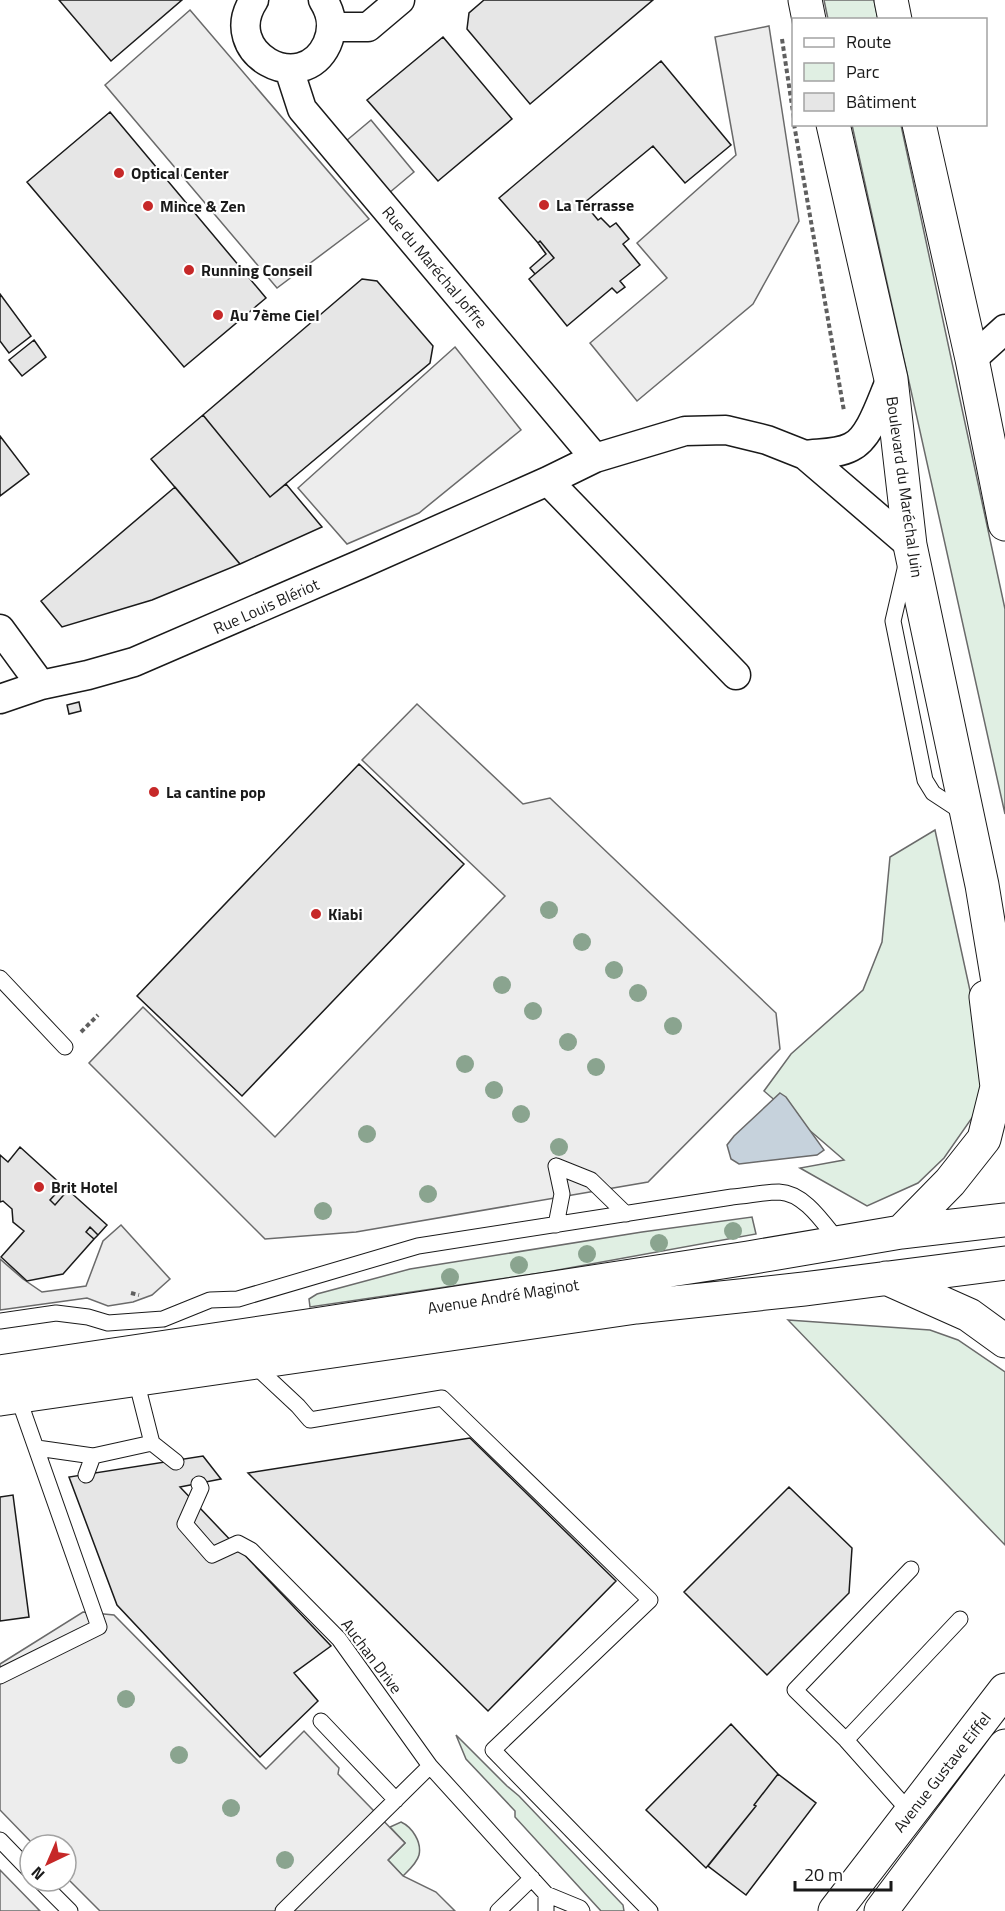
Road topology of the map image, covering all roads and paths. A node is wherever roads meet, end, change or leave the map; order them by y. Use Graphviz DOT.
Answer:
graph roads {
  1 [pos="254,0"];
  2 [pos="323,0"];
  3 [pos="400,0"];
  4 [pos="805,0"];
  5 [pos="891,0"];
  6 [pos="809,18"];
  7 [pos="895,18"];
  8 [pos="331,27"];
  9 [pos="782,36"];
  10 [pos="289,69"];
  11 [pos="792,105"];
  12 [pos="794,126"];
  13 [pos="833,126"];
  14 [pos="919,126"];
  15 [pos="1005,329"];
  16 [pos="972,359"];
  17 [pos="891,379"];
  18 [pos="844,412"];
  19 [pos="805,455"];
  20 [pos="595,458"];
  21 [pos="548,481"];
  22 [pos="1005,524"];
  23 [pos="910,545"];
  24 [pos="0,629"];
  25 [pos="736,675"];
  26 [pos="41,685"];
  27 [pos="0,699"];
  28 [pos="982,885"];
  29 [pos="1005,936"];
  30 [pos="0,978"];
  31 [pos="1005,1024"];
  32 [pos="65,1047"];
  33 [pos="626,1214"];
  34 [pos="1005,1220"];
  35 [pos="556,1225"];
  36 [pos="901,1232"];
  37 [pos="839,1242"];
  38 [pos="1005,1263"];
  39 [pos="886,1278"];
  40 [pos="0,1321"];
  41 [pos="1005,1341"];
  42 [pos="138,1350"];
  43 [pos="252,1363"];
  44 [pos="6,1389"];
  45 [pos="152,1443"];
  46 [pos="37,1448"];
  47 [pos="93,1456"];
  48 [pos="176,1461"];
  49 [pos="86,1475"];
  50 [pos="199,1484"];
  51 [pos="911,1569"];
  52 [pos="960,1619"];
  53 [pos="0,1676"];
  54 [pos="1005,1690"];
  55 [pos="321,1721"];
  56 [pos="846,1740"];
  57 [pos="1005,1746"];
  58 [pos="430,1766"];
  59 [pos="396,1800"];
  60 [pos="909,1812"];
  61 [pos="0,1840"];
  62 [pos="18,1858"];
  63 [pos="532,1878"];
  64 [pos="52,1893"];
  65 [pos="546,1894"];
  66 [pos="889,1908"];
  67 [pos="70,1911"];
  68 [pos="283,1911"];
  69 [pos="498,1911"];
  70 [pos="546,1911"];
  71 [pos="582,1911"];
  72 [pos="650,1911"];
  73 [pos="835,1911"];
  1 -- 10 [label="street"];
  2 -- 8 [label="street"];
  3 -- 8 [label="street"];
  4 -- 6 [label="main road"];
  5 -- 7 [label="main road"];
  8 -- 10 [label="street"];
  9 -- 11 [label="path"];
  10 -- 20 [label="street, Rue du Maréchal Joffre"];
  12 -- 18 [label="path"];
  13 -- 17 [label="main road, Boulevard du Maréchal Juin"];
  14 -- 16 [label="main road"];
  15 -- 16 [label="street"];
  16 -- 22 [label="main road"];
  17 -- 19 [label="street"];
  17 -- 23 [label="main road, Boulevard du Maréchal Juin"];
  19 -- 20 [label="street, Rue Louis Blériot"];
  19 -- 23 [label="street, Rue Louis Blériot"];
  20 -- 21 [label="street, Rue Louis Blériot"];
  21 -- 25 [label="street"];
  21 -- 26 [label="street, Rue Louis Blériot"];
  23 -- 28 [label="main road, Boulevard du Maréchal Juin"];
  24 -- 26 [label="street"];
  26 -- 27 [label="street, Rue Louis Blériot"];
  28 -- 29 [label="main road, Boulevard du Maréchal Juin"];
  28 -- 31 [label="main road, Boulevard du Maréchal Juin"];
  28 -- 36 [label="main road, Boulevard du Maréchal Juin"];
  30 -- 32 [label="lane"];
  33 -- 35 [label="lane"];
  33 -- 35 [label="lane"];
  33 -- 37 [label="lane"];
  34 -- 36 [label="main road, Avenue André Maginot"];
  35 -- 42 [label="lane"];
  36 -- 37 [label="main road, Avenue André Maginot"];
  37 -- 42 [label="main road, Avenue André Maginot"];
  38 -- 39 [label="main road, Avenue André Maginot"];
  39 -- 41 [label="main road"];
  39 -- 43 [label="main road, Avenue André Maginot"];
  40 -- 42 [label="lane"];
  42 -- 43 [label="main road, Avenue André Maginot"];
  42 -- 44 [label="main road, Avenue André Maginot"];
  42 -- 45 [label="lane"];
  43 -- 72 [label="lane"];
  44 -- 46 [label="lane"];
  45 -- 47 [label="lane"];
  45 -- 48 [label="lane"];
  46 -- 47 [label="lane"];
  46 -- 53 [label="lane"];
  47 -- 49 [label="lane"];
  50 -- 58 [label="lane, Auchan Drive"];
  51 -- 56 [label="lane"];
  52 -- 56 [label="lane"];
  54 -- 60 [label="main road, Avenue Gustave Eiffel"];
  55 -- 59 [label="lane"];
  56 -- 60 [label="lane"];
  57 -- 66 [label="main road, Avenue Gustave Eiffel"];
  58 -- 59 [label="lane"];
  58 -- 63 [label="lane, Auchan Drive"];
  59 -- 68 [label="lane"];
  60 -- 73 [label="main road, Avenue Gustave Eiffel"];
  61 -- 62 [label="lane"];
  63 -- 65 [label="lane, Auchan Drive"];
  63 -- 69 [label="lane"];
  64 -- 67 [label="lane"];
  65 -- 70 [label="lane"];
  65 -- 71 [label="lane"];
}
